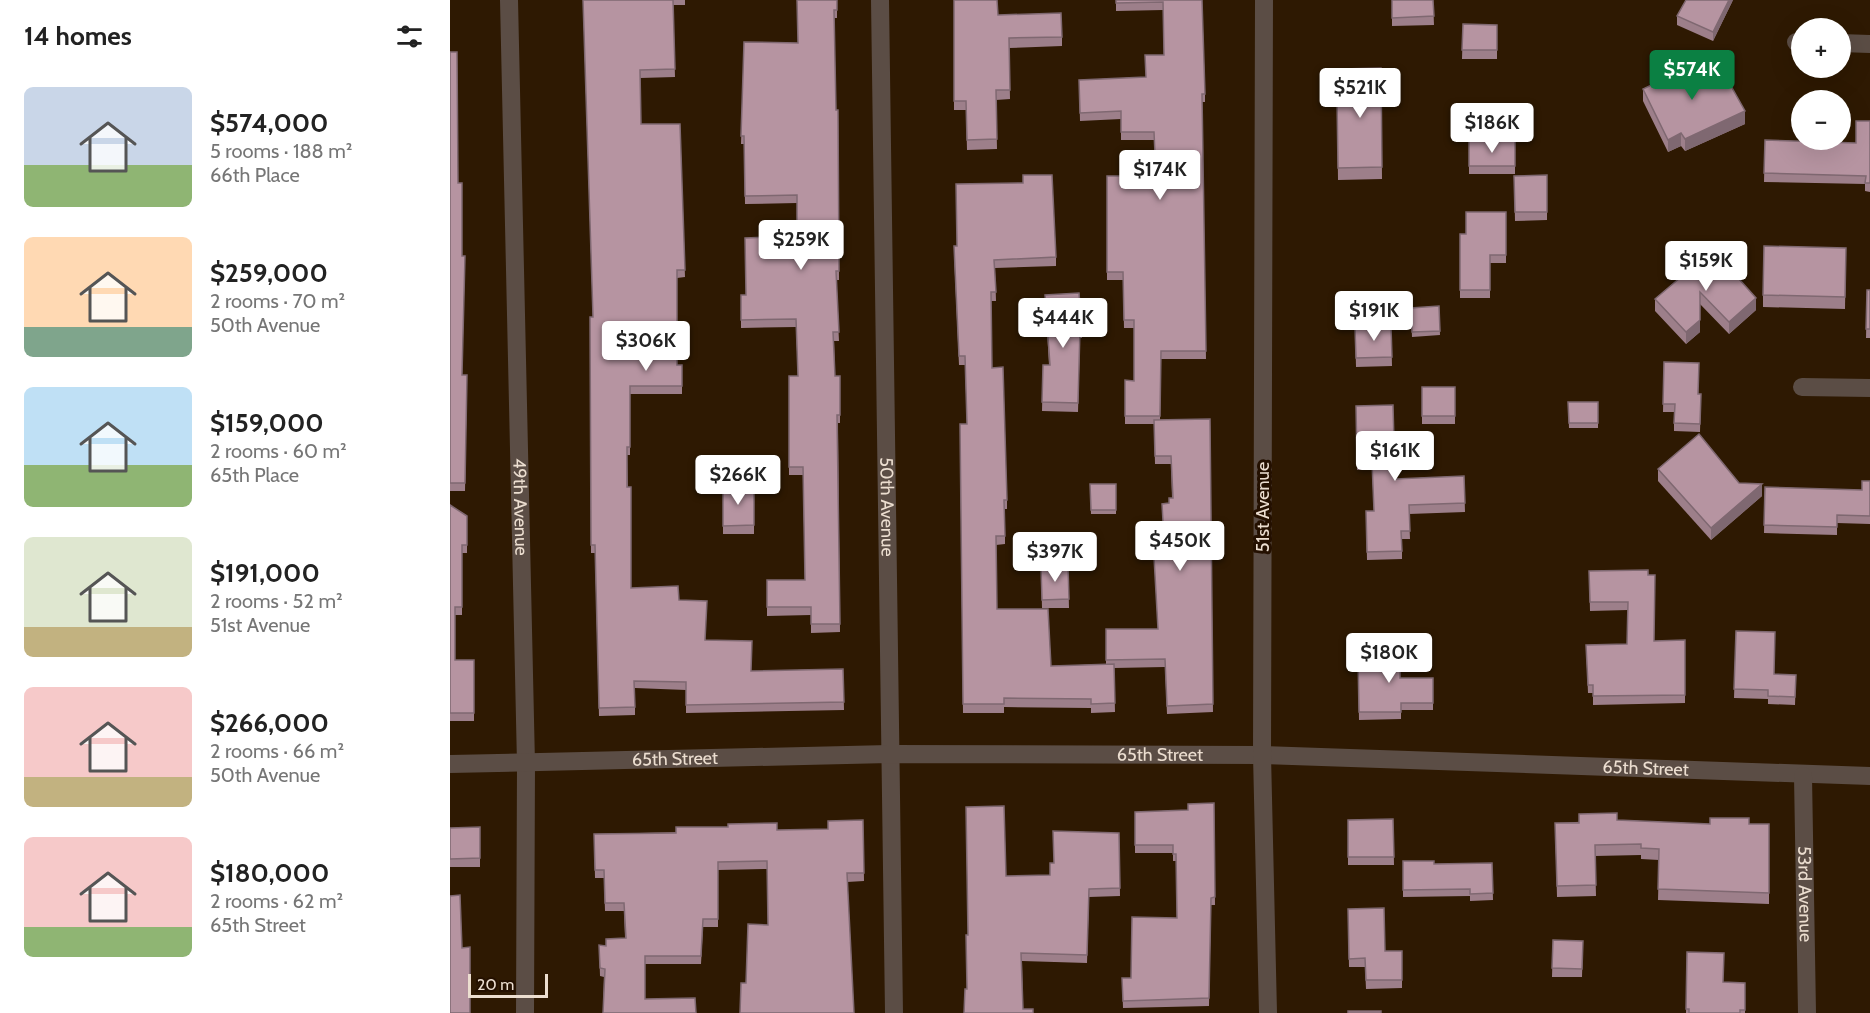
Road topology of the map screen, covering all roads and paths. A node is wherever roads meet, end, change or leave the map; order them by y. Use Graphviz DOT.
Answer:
graph roads {
  1 [pos="509,0"];
  2 [pos="880,0"];
  3 [pos="1264,0"];
  4 [pos="1851,43"];
  5 [pos="1870,44"];
  6 [pos="1802,387"];
  7 [pos="1870,388"];
  8 [pos="889,754"];
  9 [pos="1262,755"];
  10 [pos="450,764"];
  11 [pos="525,764"];
  12 [pos="1803,776"];
  13 [pos="1870,777"];
  14 [pos="525,1013"];
  15 [pos="894,1013"];
  16 [pos="1268,1013"];
  17 [pos="1807,1013"];
  1 -- 11 [label="street, 49th Avenue"];
  2 -- 8 [label="street, 50th Avenue"];
  3 -- 9 [label="street, 51st Avenue"];
  4 -- 5 [label="street"];
  6 -- 7 [label="street"];
  8 -- 9 [label="street, 65th Street"];
  8 -- 11 [label="street, 65th Street"];
  8 -- 15 [label="street, 50th Avenue"];
  9 -- 12 [label="street, 65th Street"];
  9 -- 16 [label="street, 51st Avenue"];
  10 -- 11 [label="street, 65th Street"];
  11 -- 14 [label="street, 49th Avenue"];
  12 -- 13 [label="street, 65th Street"];
  12 -- 17 [label="street, 53rd Avenue"];
}
